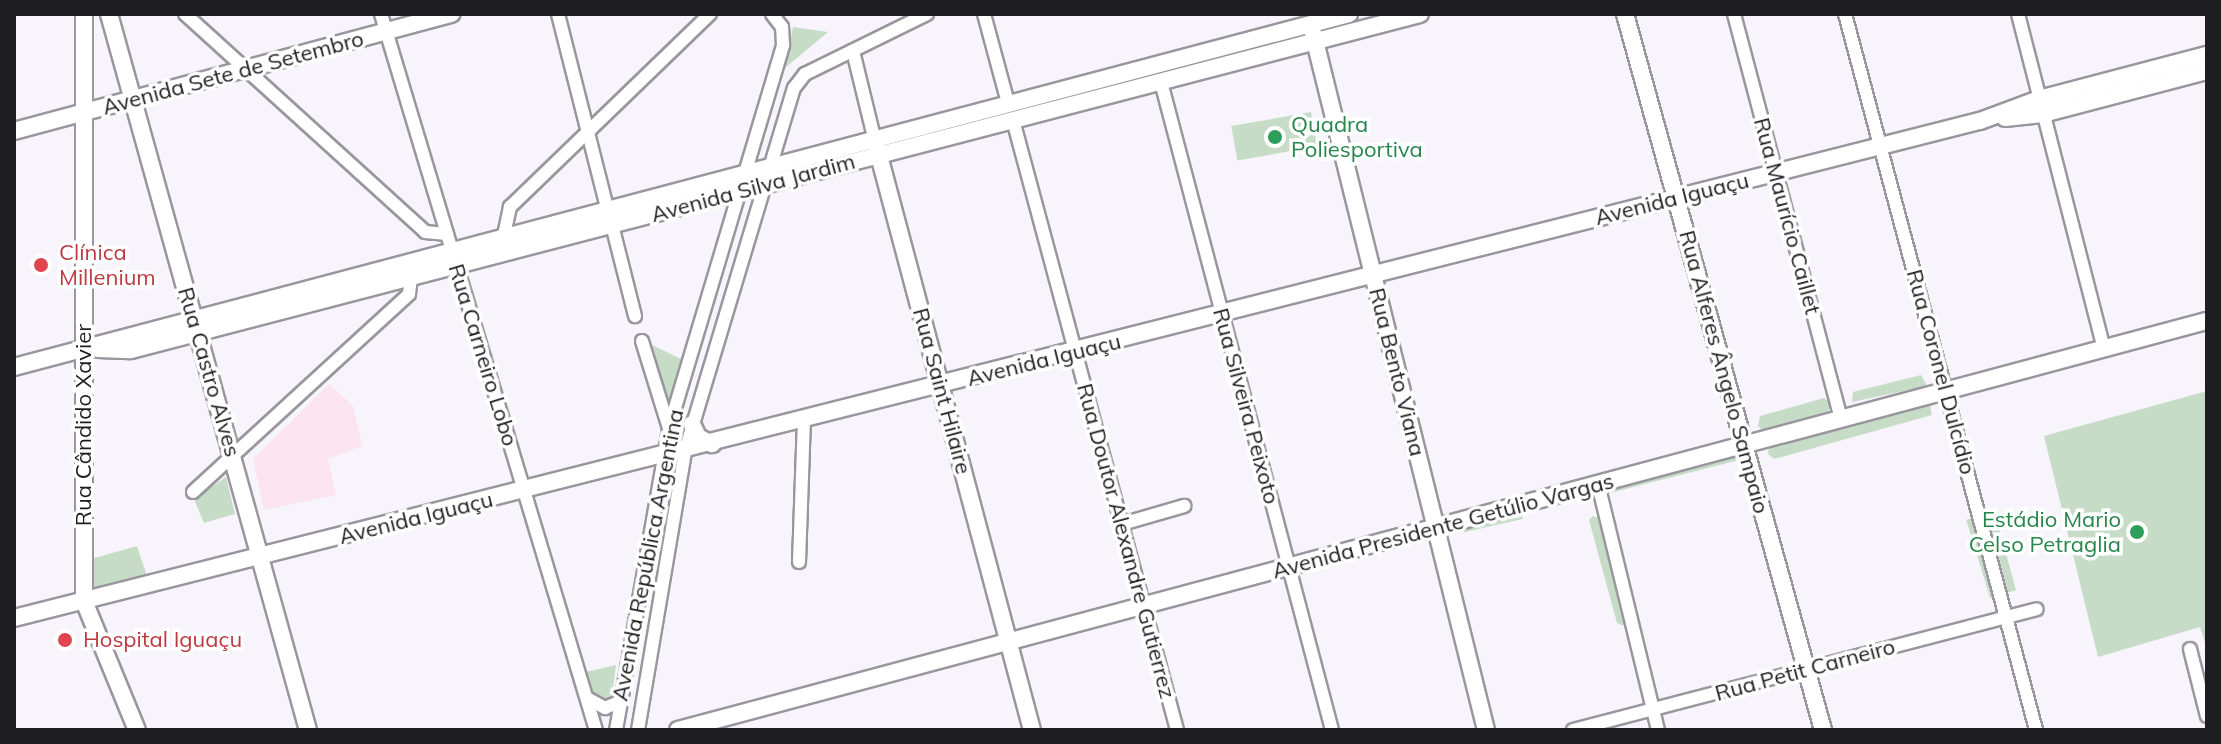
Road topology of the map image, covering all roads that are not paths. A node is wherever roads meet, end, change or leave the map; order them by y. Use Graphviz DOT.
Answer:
graph roads {
  1 [pos="84,14"];
  2 [pos="109,14"];
  3 [pos="185,14"];
  4 [pos="381,14"];
  5 [pos="452,14"];
  6 [pos="558,14"];
  7 [pos="710,14"];
  8 [pos="772,14"];
  9 [pos="927,14"];
  10 [pos="984,14"];
  11 [pos="1349,14"];
  12 [pos="1420,14"];
  13 [pos="1625,14"];
  14 [pos="1734,14"];
  15 [pos="1845,14"];
  16 [pos="2018,14"];
  17 [pos="1310,19"];
  18 [pos="386,32"];
  19 [pos="1315,41"];
  20 [pos="1227,46"];
  21 [pos="853,51"];
  22 [pos="2207,55"];
  23 [pos="246,69"];
  24 [pos="2207,71"];
  25 [pos="1196,73"];
  26 [pos="1110,76"];
  27 [pos="1161,82"];
  28 [pos="1135,88"];
  29 [pos="133,100"];
  30 [pos="1008,103"];
  31 [pos="2041,107"];
  32 [pos="84,112"];
  33 [pos="1013,120"];
  34 [pos="14,131"];
  35 [pos="588,131"];
  36 [pos="874,137"];
  37 [pos="1880,146"];
  38 [pos="879,155"];
  39 [pos="773,164"];
  40 [pos="748,170"];
  41 [pos="1776,173"];
  42 [pos="767,184"];
  43 [pos="689,186"];
  44 [pos="742,190"];
  45 [pos="714,198"];
  46 [pos="1676,198"];
  47 [pos="607,207"];
  48 [pos="612,225"];
  49 [pos="425,232"];
  50 [pos="504,235"];
  51 [pos="449,241"];
  52 [pos="432,253"];
  53 [pos="456,265"];
  54 [pos="1373,276"];
  55 [pos="411,277"];
  56 [pos="1222,314"];
  57 [pos="635,316"];
  58 [pos="2207,321"];
  59 [pos="196,324"];
  60 [pos="642,341"];
  61 [pos="2104,348"];
  62 [pos="84,349"];
  63 [pos="1075,352"];
  64 [pos="14,367"];
  65 [pos="941,386"];
  66 [pos="1946,390"];
  67 [pos="1841,419"];
  68 [pos="804,421"];
  69 [pos="692,424"];
  70 [pos="669,428"];
  71 [pos="712,444"];
  72 [pos="1744,444"];
  73 [pos="685,451"];
  74 [pos="662,457"];
  75 [pos="233,458"];
  76 [pos="1598,484"];
  77 [pos="524,491"];
  78 [pos="193,492"];
  79 [pos="1184,506"];
  80 [pos="1122,524"];
  81 [pos="1436,527"];
  82 [pos="260,557"];
  83 [pos="799,562"];
  84 [pos="1289,567"];
  85 [pos="84,601"];
  86 [pos="1143,605"];
  87 [pos="2036,609"];
  88 [pos="2006,617"];
  89 [pos="14,618"];
  90 [pos="1009,642"];
  91 [pos="2190,649"];
  92 [pos="1806,669"];
  93 [pos="586,696"];
  94 [pos="619,702"];
  95 [pos="1653,709"];
  96 [pos="2207,716"];
  97 [pos="137,730"];
  98 [pos="308,730"];
  99 [pos="596,730"];
  100 [pos="616,730"];
  101 [pos="638,730"];
  102 [pos="678,730"];
  103 [pos="1032,730"];
  104 [pos="1177,730"];
  105 [pos="1332,730"];
  106 [pos="1486,730"];
  107 [pos="1573,730"];
  108 [pos="1658,730"];
  109 [pos="1823,730"];
  110 [pos="2036,730"];
  1 -- 32 [label="main road, Rua Cândido Xavier"];
  2 -- 29 [label="main road, Rua Castro Alves"];
  3 -- 23 [label="street"];
  4 -- 18 [label="street, Rua Carneiro Lobo"];
  5 -- 18 [label="main road, Avenida Sete de Setembro"];
  6 -- 35 [label="street"];
  7 -- 35 [label="street"];
  8 -- 40 [label="street, Avenida República Argentina"];
  9 -- 21 [label="street"];
  10 -- 30 [label="street"];
  11 -- 17 [label="main road, Avenida Silva Jardim"];
  12 -- 19 [label="main road, Avenida Silva Jardim"];
  13 -- 46 [label="main road, Rua Alferes Ângelo Sampaio"];
  14 -- 41 [label="street, Rua Maurício Caillet"];
  15 -- 37 [label="street, Rua Coronel Dulcídio"];
  16 -- 31 [label="street"];
  17 -- 19 [label="main road, Rua Bento Viana"];
  17 -- 20 [label="main road, Avenida Silva Jardim"];
  18 -- 23 [label="main road, Avenida Sete de Setembro"];
  18 -- 51 [label="street, Rua Carneiro Lobo"];
  19 -- 25 [label="main road, Avenida Silva Jardim"];
  19 -- 54 [label="main road, Rua Bento Viana"];
  20 -- 25 [label="main road"];
  20 -- 26 [label="main road, Avenida Silva Jardim"];
  21 -- 36 [label="street, Rua Saint Hilaire"];
  21 -- 39 [label="street, Avenida República Argentina"];
  22 -- 31 [label="main road, Avenida Iguaçu"];
  23 -- 29 [label="main road, Avenida Sete de Setembro"];
  23 -- 49 [label="street"];
  24 -- 31 [label="main road, Avenida Iguaçu"];
  25 -- 27 [label="main road, Avenida Silva Jardim"];
  26 -- 28 [label="main road"];
  26 -- 30 [label="main road, Avenida Silva Jardim"];
  27 -- 28 [label="main road, Avenida Silva Jardim"];
  27 -- 56 [label="street, Rua Silveira Peixoto"];
  28 -- 33 [label="main road, Avenida Silva Jardim"];
  29 -- 32 [label="main road, Avenida Sete de Setembro"];
  29 -- 59 [label="main road, Rua Castro Alves"];
  30 -- 36 [label="main road, Avenida Silva Jardim"];
  31 -- 37 [label="main road, Avenida Iguaçu"];
  31 -- 61 [label="street"];
  32 -- 34 [label="main road, Avenida Sete de Setembro"];
  32 -- 62 [label="main road, Rua Cândido Xavier"];
  33 -- 38 [label="main road, Avenida Silva Jardim"];
  33 -- 63 [label="street, Rua Doutor Alexandre Gutierrez"];
  35 -- 47 [label="street"];
  35 -- 50 [label="street"];
  36 -- 38 [label="main road, Rua Saint Hilaire"];
  36 -- 39 [label="main road, Avenida Silva Jardim"];
  37 -- 41 [label="main road, Avenida Iguaçu"];
  37 -- 66 [label="street, Rua Coronel Dulcídio"];
  38 -- 42 [label="main road, Avenida Silva Jardim"];
  38 -- 65 [label="main road, Rua Saint Hilaire"];
  39 -- 40 [label="main road, Avenida Silva Jardim"];
  39 -- 42 [label="street, Avenida República Argentina"];
  40 -- 43 [label="main road, Avenida Silva Jardim"];
  40 -- 44 [label="street, Avenida República Argentina"];
  41 -- 46 [label="main road, Avenida Iguaçu"];
  41 -- 67 [label="street, Rua Maurício Caillet"];
  42 -- 44 [label="main road, Avenida Silva Jardim"];
  42 -- 69 [label="street, Avenida República Argentina"];
  43 -- 45 [label="main road"];
  43 -- 47 [label="main road, Avenida Silva Jardim"];
  44 -- 45 [label="main road, Avenida Silva Jardim"];
  44 -- 70 [label="street, Avenida República Argentina"];
  45 -- 48 [label="main road, Avenida Silva Jardim"];
  46 -- 54 [label="main road, Avenida Iguaçu"];
  46 -- 72 [label="main road, Rua Alferes Ângelo Sampaio"];
  47 -- 50 [label="main road, Avenida Silva Jardim"];
  48 -- 53 [label="main road, Avenida Silva Jardim"];
  48 -- 57 [label="street"];
  49 -- 51 [label="street"];
  49 -- 52 [label="street"];
  50 -- 51 [label="main road, Avenida Silva Jardim"];
  51 -- 52 [label="main road, Avenida Silva Jardim"];
  51 -- 53 [label="street, Rua Carneiro Lobo"];
  52 -- 59 [label="main road, Avenida Silva Jardim"];
  53 -- 55 [label="main road, Avenida Silva Jardim"];
  53 -- 77 [label="street, Rua Carneiro Lobo"];
  54 -- 56 [label="main road, Avenida Iguaçu"];
  54 -- 81 [label="main road, Rua Bento Viana"];
  55 -- 59 [label="main road, Avenida Silva Jardim"];
  55 -- 75 [label="street"];
  56 -- 63 [label="main road, Avenida Iguaçu"];
  56 -- 84 [label="street, Rua Silveira Peixoto"];
  58 -- 61 [label="main road, Avenida Presidente Getúlio Vargas"];
  59 -- 62 [label="main road, Avenida Silva Jardim"];
  59 -- 75 [label="main road, Rua Castro Alves"];
  60 -- 70 [label="street"];
  61 -- 66 [label="main road, Avenida Presidente Getúlio Vargas"];
  62 -- 64 [label="main road, Avenida Silva Jardim"];
  62 -- 85 [label="main road, Rua Cândido Xavier"];
  63 -- 65 [label="main road, Avenida Iguaçu"];
  63 -- 80 [label="street, Rua Doutor Alexandre Gutierrez"];
  65 -- 68 [label="main road, Avenida Iguaçu"];
  65 -- 90 [label="main road, Rua Saint Hilaire"];
  66 -- 67 [label="main road, Avenida Presidente Getúlio Vargas"];
  66 -- 88 [label="street, Rua Coronel Dulcídio"];
  67 -- 72 [label="main road, Avenida Presidente Getúlio Vargas"];
  68 -- 71 [label="main road, Avenida Iguaçu"];
  68 -- 83 [label="street"];
  69 -- 71 [label="main road"];
  69 -- 73 [label="street, Avenida República Argentina"];
  70 -- 74 [label="street, Avenida República Argentina"];
  71 -- 73 [label="main road, Avenida Iguaçu"];
  72 -- 76 [label="main road, Avenida Presidente Getúlio Vargas"];
  72 -- 92 [label="main road, Rua Alferes Ângelo Sampaio"];
  73 -- 74 [label="main road, Avenida Iguaçu"];
  73 -- 101 [label="street, Avenida República Argentina"];
  74 -- 77 [label="main road, Avenida Iguaçu"];
  74 -- 94 [label="street, Avenida República Argentina"];
  75 -- 78 [label="street"];
  75 -- 82 [label="main road, Rua Castro Alves"];
  76 -- 81 [label="main road, Avenida Presidente Getúlio Vargas"];
  76 -- 95 [label="street"];
  77 -- 82 [label="main road, Avenida Iguaçu"];
  77 -- 93 [label="street, Rua Carneiro Lobo"];
  79 -- 80 [label="street"];
  80 -- 86 [label="street, Rua Doutor Alexandre Gutierrez"];
  81 -- 84 [label="main road, Avenida Presidente Getúlio Vargas"];
  81 -- 106 [label="main road, Rua Bento Viana"];
  82 -- 85 [label="main road, Avenida Iguaçu"];
  82 -- 98 [label="main road, Rua Castro Alves"];
  84 -- 86 [label="main road, Avenida Presidente Getúlio Vargas"];
  84 -- 105 [label="street, Rua Silveira Peixoto"];
  85 -- 89 [label="main road, Avenida Iguaçu"];
  85 -- 97 [label="main road, Rua Cândido Xavier"];
  86 -- 90 [label="main road, Avenida Presidente Getúlio Vargas"];
  86 -- 104 [label="street, Rua Doutor Alexandre Gutierrez"];
  87 -- 88 [label="street, Rua Petit Carneiro"];
  88 -- 92 [label="street, Rua Petit Carneiro"];
  88 -- 110 [label="street, Rua Coronel Dulcídio"];
  90 -- 102 [label="main road, Avenida Presidente Getúlio Vargas"];
  90 -- 103 [label="main road, Rua Saint Hilaire"];
  91 -- 96 [label="street"];
  92 -- 95 [label="street, Rua Petit Carneiro"];
  92 -- 109 [label="main road, Rua Alferes Ângelo Sampaio"];
  93 -- 94 [label="street"];
  93 -- 99 [label="street, Rua Carneiro Lobo"];
  94 -- 100 [label="street, Avenida República Argentina"];
  95 -- 107 [label="street, Rua Petit Carneiro"];
  95 -- 108 [label="street"];
}
